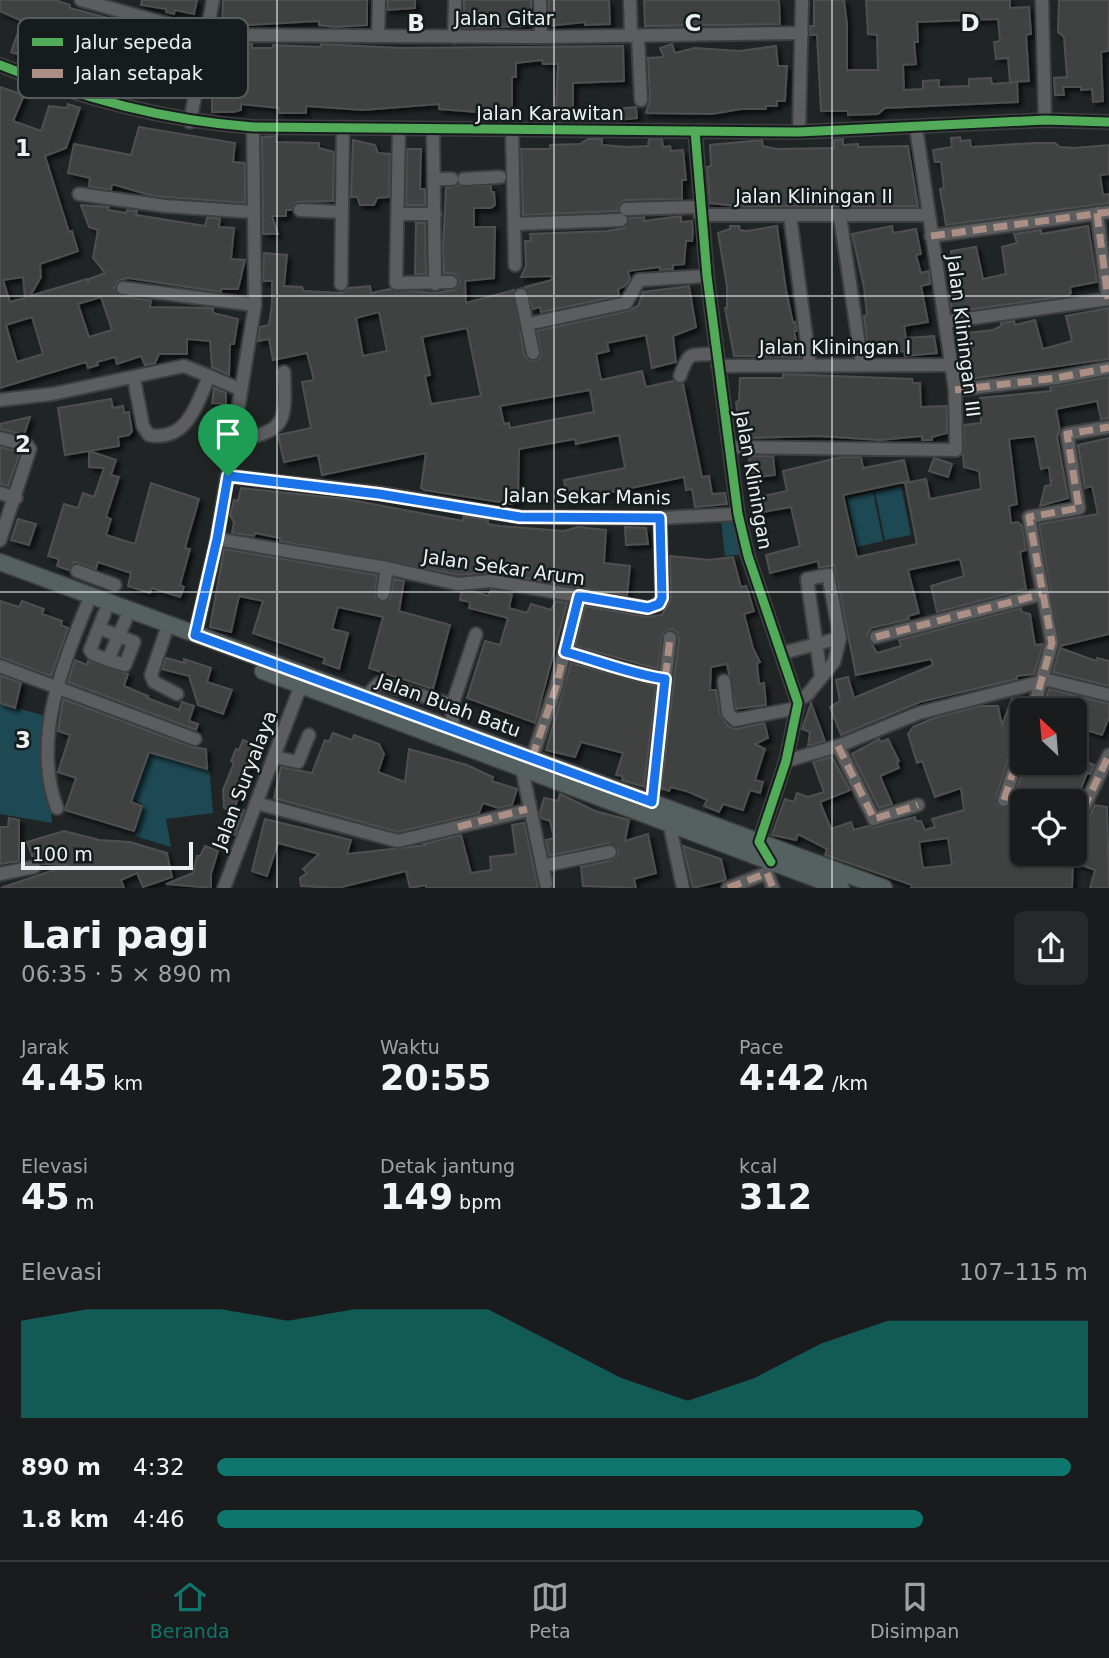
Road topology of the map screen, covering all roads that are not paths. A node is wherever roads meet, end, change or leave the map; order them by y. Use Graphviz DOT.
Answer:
graph roads {
  1 [pos="81,0"];
  2 [pos="213,0"];
  3 [pos="379,0"];
  4 [pos="455,0"];
  5 [pos="540,0"];
  6 [pos="630,0"];
  7 [pos="802,0"];
  8 [pos="1042,0"];
  9 [pos="126,7"];
  10 [pos="158,18"];
  11 [pos="210,18"];
  12 [pos="802,33"];
  13 [pos="248,35"];
  14 [pos="378,36"];
  15 [pos="635,36"];
  16 [pos="454,37"];
  17 [pos="541,37"];
  18 [pos="0,65"];
  19 [pos="18,72"];
  20 [pos="90,98"];
  21 [pos="195,98"];
  22 [pos="641,100"];
  23 [pos="1045,120"];
  24 [pos="190,122"];
  25 [pos="1109,122"];
  26 [pos="253,127"];
  27 [pos="916,127"];
  28 [pos="344,128"];
  29 [pos="399,128"];
  30 [pos="433,130"];
  31 [pos="512,130"];
  32 [pos="695,131"];
  33 [pos="799,132"];
  34 [pos="500,177"];
  35 [pos="435,180"];
  36 [pos="79,194"];
  37 [pos="300,210"];
  38 [pos="699,211"];
  39 [pos="254,212"];
  40 [pos="342,212"];
  41 [pos="1103,212"];
  42 [pos="400,214"];
  43 [pos="435,214"];
  44 [pos="928,215"];
  45 [pos="790,216"];
  46 [pos="840,216"];
  47 [pos="514,224"];
  48 [pos="931,236"];
  49 [pos="515,265"];
  50 [pos="707,276"];
  51 [pos="451,282"];
  52 [pos="341,284"];
  53 [pos="435,284"];
  54 [pos="123,288"];
  55 [pos="521,295"];
  56 [pos="1108,299"];
  57 [pos="255,305"];
  58 [pos="945,322"];
  59 [pos="528,324"];
  60 [pos="533,353"];
  61 [pos="718,360"];
  62 [pos="810,365"];
  63 [pos="862,365"];
  64 [pos="951,365"];
  65 [pos="1109,368"];
  66 [pos="284,372"];
  67 [pos="209,376"];
  68 [pos="680,376"];
  69 [pos="134,379"];
  70 [pos="239,389"];
  71 [pos="955,390"];
  72 [pos="0,400"];
  73 [pos="1109,427"];
  74 [pos="0,438"];
  75 [pos="231,443"];
  76 [pos="730,447"];
  77 [pos="228,476"];
  78 [pos="0,493"];
  79 [pos="16,498"];
  80 [pos="738,514"];
  81 [pos="660,518"];
  82 [pos="217,539"];
  83 [pos="0,540"];
  84 [pos="0,562"];
  85 [pos="387,568"];
  86 [pos="77,571"];
  87 [pos="0,573"];
  88 [pos="115,584"];
  89 [pos="383,594"];
  90 [pos="1042,594"];
  91 [pos="579,596"];
  92 [pos="87,605"];
  93 [pos="105,612"];
  94 [pos="126,619"];
  95 [pos="99,628"];
  96 [pos="165,634"];
  97 [pos="476,634"];
  98 [pos="119,635"];
  99 [pos="195,635"];
  100 [pos="876,637"];
  101 [pos="670,638"];
  102 [pos="840,638"];
  103 [pos="818,644"];
  104 [pos="565,652"];
  105 [pos="782,653"];
  106 [pos="0,666"];
  107 [pos="821,676"];
  108 [pos="665,679"];
  109 [pos="724,681"];
  110 [pos="1041,683"];
  111 [pos="301,685"];
  112 [pos="56,689"];
  113 [pos="177,694"];
  114 [pos="1109,695"];
  115 [pos="1036,698"];
  116 [pos="369,699"];
  117 [pos="798,704"];
  118 [pos="452,706"];
  119 [pos="453,729"];
  120 [pos="309,735"];
  121 [pos="195,739"];
  122 [pos="838,746"];
  123 [pos="1109,755"];
  124 [pos="274,757"];
  125 [pos="786,761"];
  126 [pos="527,763"];
  127 [pos="1012,775"];
  128 [pos="1103,783"];
  129 [pos="1004,800"];
  130 [pos="256,803"];
  131 [pos="659,805"];
  132 [pos="918,805"];
  133 [pos="57,808"];
  134 [pos="1087,808"];
  135 [pos="528,810"];
  136 [pos="670,824"];
  137 [pos="759,842"];
  138 [pos="610,852"];
  139 [pos="771,862"];
  140 [pos="542,866"];
  141 [pos="33,867"];
  142 [pos="0,874"];
  143 [pos="546,884"];
  144 [pos="223,888"];
  145 [pos="684,888"];
  146 [pos="728,888"];
  147 [pos="773,888"];
  148 [pos="841,888"];
  149 [pos="884,888"];
  1 -- 9 [label="street, Jalan Gitar"];
  2 -- 11 [label="street"];
  3 -- 14 [label="street"];
  4 -- 16 [label="street"];
  5 -- 17 [label="street"];
  6 -- 15 [label="street"];
  7 -- 12 [label="street"];
  8 -- 23 [label="street"];
  9 -- 10 [label="street, Jalan Gitar"];
  12 -- 15 [label="street, Jalan Gitar"];
  12 -- 33 [label="street"];
  13 -- 14 [label="street, Jalan Gitar"];
  14 -- 16 [label="street, Jalan Gitar"];
  15 -- 17 [label="street, Jalan Gitar"];
  15 -- 22 [label="street"];
  16 -- 17 [label="street, Jalan Gitar"];
  18 -- 19 [label="street, Jalan Karawitan"];
  20 -- 24 [label="street, Jalan Karawitan"];
  21 -- 24 [label="street"];
  23 -- 25 [label="street, Jalan Karawitan"];
  23 -- 27 [label="street, Jalan Karawitan"];
  24 -- 26 [label="street, Jalan Karawitan"];
  26 -- 28 [label="street, Jalan Karawitan"];
  26 -- 39 [label="street"];
  27 -- 33 [label="street, Jalan Karawitan"];
  27 -- 44 [label="street, Jalan Kliningan III"];
  28 -- 29 [label="street, Jalan Karawitan"];
  28 -- 40 [label="street"];
  29 -- 30 [label="street, Jalan Karawitan"];
  29 -- 42 [label="street"];
  30 -- 31 [label="street, Jalan Karawitan"];
  30 -- 35 [label="street"];
  31 -- 32 [label="street, Jalan Karawitan"];
  31 -- 47 [label="street, Jalan Karawitan"];
  32 -- 33 [label="street, Jalan Karawitan"];
  32 -- 38 [label="street, Jalan Kliningan"];
  34 -- 35 [label="street"];
  35 -- 43 [label="street"];
  36 -- 39 [label="street"];
  37 -- 40 [label="street"];
  38 -- 45 [label="street, Jalan Kliningan II"];
  38 -- 47 [label="street"];
  38 -- 50 [label="street, Jalan Kliningan"];
  39 -- 57 [label="street"];
  40 -- 52 [label="street"];
  41 -- 48 [label="street"];
  41 -- 56 [label="street"];
  42 -- 43 [label="street"];
  42 -- 53 [label="street"];
  43 -- 53 [label="street"];
  44 -- 46 [label="street, Jalan Kliningan II"];
  44 -- 48 [label="street, Jalan Kliningan III"];
  45 -- 46 [label="street, Jalan Kliningan II"];
  45 -- 62 [label="street"];
  46 -- 63 [label="street"];
  47 -- 49 [label="street, Jalan Karawitan"];
  48 -- 58 [label="street, Jalan Kliningan III"];
  50 -- 59 [label="street"];
  50 -- 61 [label="street, Jalan Kliningan"];
  51 -- 53 [label="street"];
  54 -- 57 [label="street"];
  55 -- 59 [label="street"];
  56 -- 58 [label="street"];
  57 -- 70 [label="street"];
  58 -- 64 [label="street, Jalan Kliningan III"];
  59 -- 60 [label="street"];
  61 -- 62 [label="street, Jalan Kliningan I"];
  61 -- 68 [label="street, Jalan Kliningan I"];
  61 -- 76 [label="street, Jalan Kliningan"];
  62 -- 63 [label="street, Jalan Kliningan I"];
  63 -- 64 [label="street, Jalan Kliningan I"];
  64 -- 71 [label="street, Jalan Kliningan III"];
  65 -- 71 [label="street"];
  66 -- 75 [label="street"];
  67 -- 69 [label="street"];
  67 -- 69 [label="street"];
  67 -- 70 [label="street"];
  69 -- 72 [label="street"];
  70 -- 75 [label="street"];
  71 -- 76 [label="street, Jalan Kliningan III"];
  73 -- 90 [label="street"];
  74 -- 79 [label="street"];
  75 -- 77 [label="street"];
  76 -- 80 [label="street, Jalan Kliningan"];
  77 -- 81 [label="street, Jalan Sekar Manis"];
  77 -- 82 [label="street"];
  78 -- 79 [label="street"];
  79 -- 83 [label="street"];
  80 -- 81 [label="street, Jalan Sekar Manis"];
  80 -- 105 [label="street, Jalan Kliningan"];
  81 -- 91 [label="street, Jalan Sekar Arum"];
  82 -- 85 [label="street, Jalan Sekar Arum"];
  82 -- 99 [label="street"];
  84 -- 99 [label="main road, Jalan Buah Batu"];
  85 -- 89 [label="street"];
  85 -- 91 [label="street, Jalan Sekar Arum"];
  86 -- 88 [label="street"];
  87 -- 92 [label="main road, Jalan Buah Batu"];
  90 -- 100 [label="street"];
  90 -- 110 [label="street"];
  91 -- 104 [label="street"];
  92 -- 93 [label="main road, Jalan Buah Batu"];
  92 -- 112 [label="street"];
  93 -- 94 [label="main road, Jalan Buah Batu"];
  93 -- 95 [label="street"];
  94 -- 96 [label="main road, Jalan Buah Batu"];
  94 -- 98 [label="street"];
  95 -- 98 [label="street"];
  95 -- 98 [label="street"];
  96 -- 111 [label="main road, Jalan Buah Batu"];
  96 -- 113 [label="street"];
  97 -- 118 [label="street"];
  99 -- 116 [label="main road, Jalan Buah Batu"];
  101 -- 108 [label="street"];
  102 -- 103 [label="street"];
  102 -- 103 [label="street"];
  102 -- 107 [label="street"];
  103 -- 105 [label="street"];
  103 -- 107 [label="street"];
  104 -- 108 [label="street"];
  104 -- 126 [label="street"];
  105 -- 117 [label="street, Jalan Kliningan"];
  106 -- 112 [label="street"];
  107 -- 117 [label="street"];
  108 -- 131 [label="street"];
  109 -- 117 [label="street"];
  110 -- 114 [label="street"];
  110 -- 115 [label="street"];
  110 -- 122 [label="street"];
  111 -- 124 [label="street, Jalan Suryalaya"];
  111 -- 126 [label="main road, Jalan Buah Batu"];
  112 -- 121 [label="street"];
  112 -- 133 [label="street"];
  116 -- 118 [label="street"];
  116 -- 119 [label="main road, Jalan Buah Batu"];
  117 -- 125 [label="street"];
  118 -- 119 [label="street"];
  119 -- 126 [label="main road, Jalan Buah Batu"];
  120 -- 124 [label="street"];
  122 -- 125 [label="street"];
  122 -- 132 [label="street"];
  123 -- 128 [label="street"];
  124 -- 130 [label="street, Jalan Suryalaya"];
  125 -- 137 [label="street"];
  126 -- 131 [label="main road, Jalan Buah Batu"];
  126 -- 135 [label="street"];
  126 -- 136 [label="main road, Jalan Buah Batu"];
  127 -- 129 [label="street"];
  128 -- 134 [label="street"];
  130 -- 135 [label="street"];
  130 -- 144 [label="street, Jalan Suryalaya"];
  131 -- 136 [label="street"];
  131 -- 137 [label="main road, Jalan Buah Batu"];
  135 -- 140 [label="street"];
  136 -- 139 [label="main road, Jalan Buah Batu"];
  136 -- 145 [label="street"];
  137 -- 139 [label="street"];
  137 -- 149 [label="main road, Jalan Buah Batu"];
  138 -- 140 [label="street"];
  139 -- 148 [label="main road, Jalan Buah Batu"];
  140 -- 143 [label="street"];
  141 -- 142 [label="street"];
  146 -- 147 [label="street"];
}
